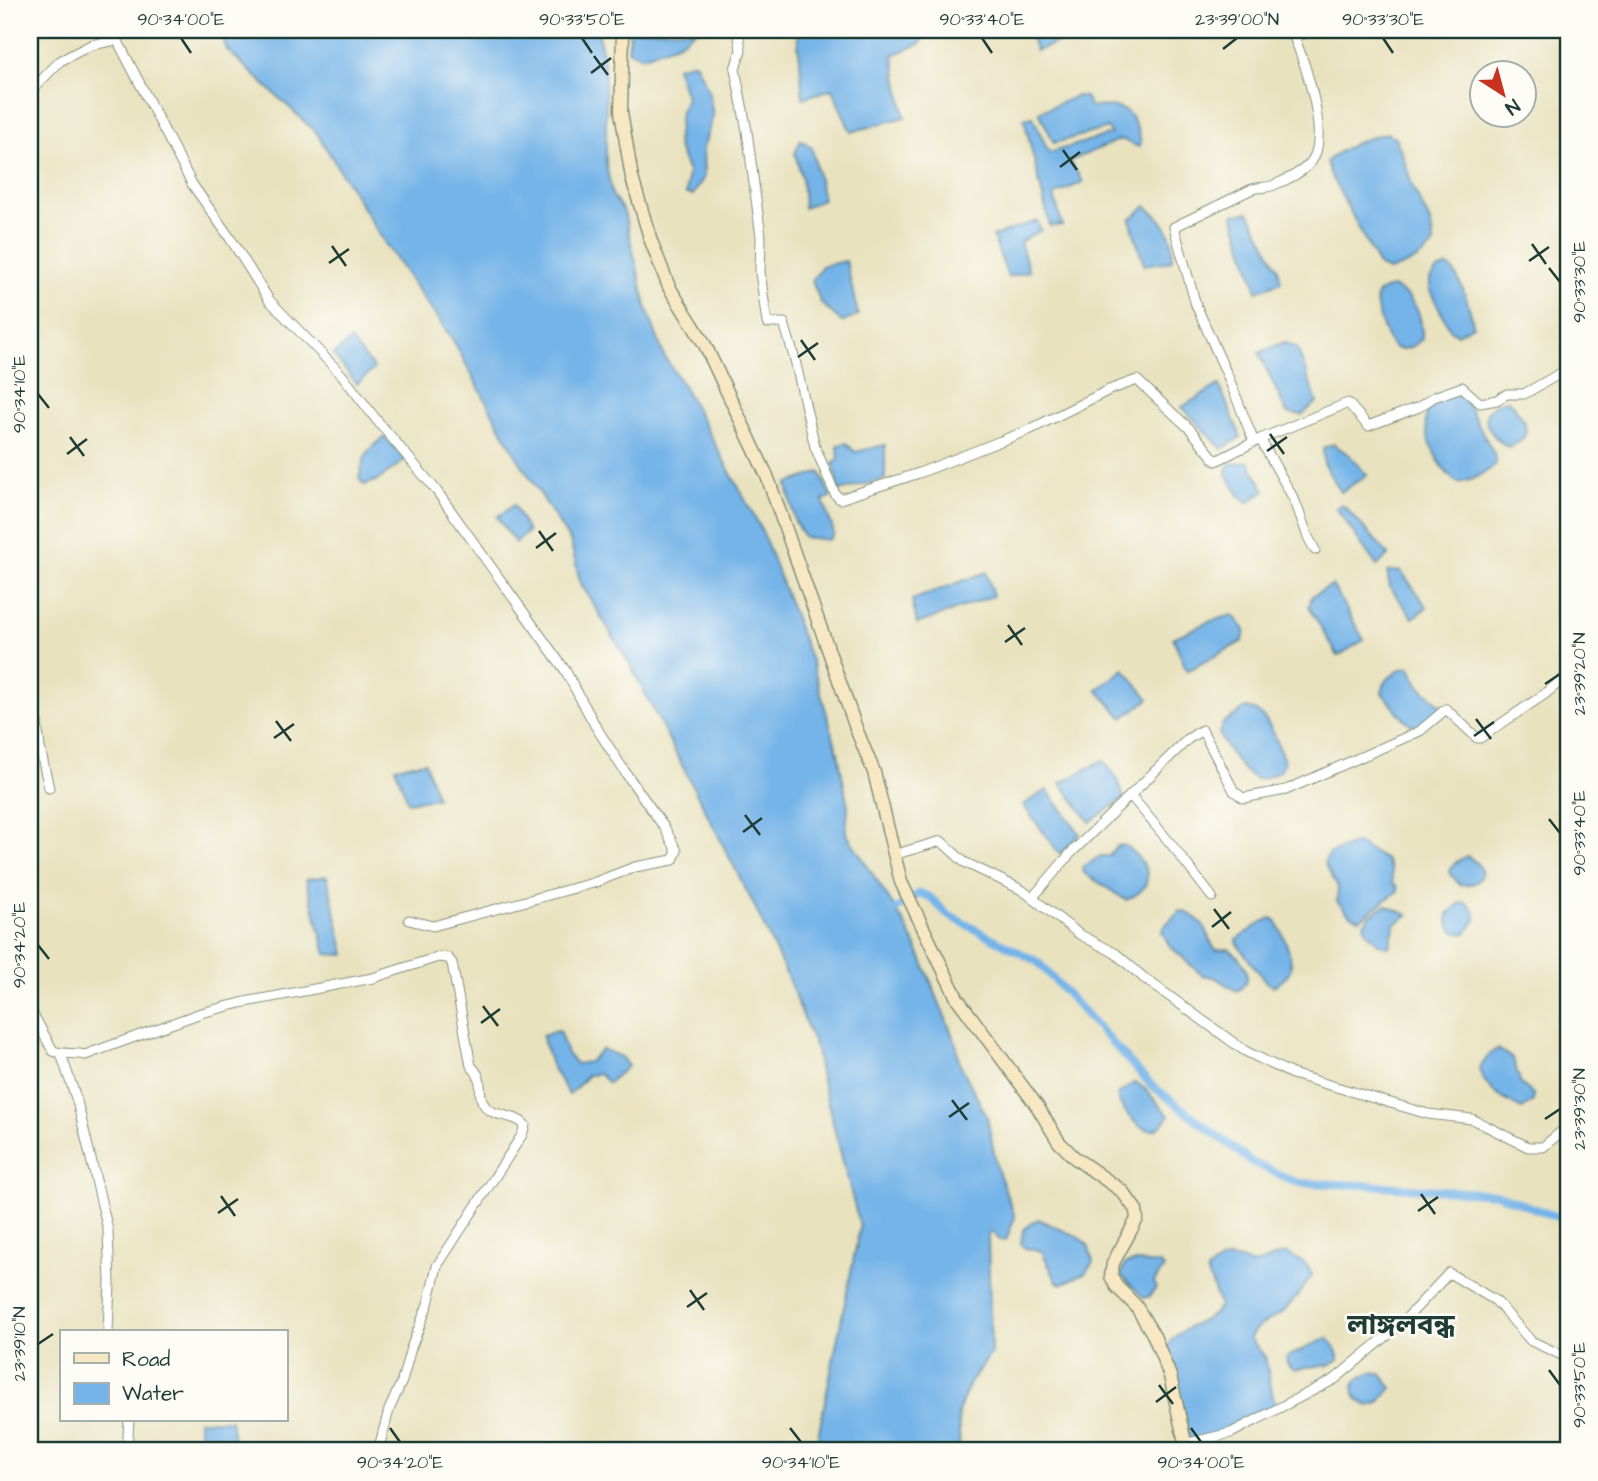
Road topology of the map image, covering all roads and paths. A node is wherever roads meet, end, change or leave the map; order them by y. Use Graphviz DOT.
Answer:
graph roads {
  1 [pos="112,30"];
  2 [pos="623,30"];
  3 [pos="738,30"];
  4 [pos="1316,30"];
  5 [pos="1293,33"];
  6 [pos="117,40"];
  7 [pos="30,92"];
  8 [pos="1568,369"];
  9 [pos="1257,441"];
  10 [pos="1315,550"];
  11 [pos="30,663"];
  12 [pos="1568,675"];
  13 [pos="49,788"];
  14 [pos="1131,796"];
  15 [pos="893,855"];
  16 [pos="1033,897"];
  17 [pos="1212,897"];
  18 [pos="410,920"];
  19 [pos="30,1009"];
  20 [pos="61,1054"];
  21 [pos="1568,1126"];
  22 [pos="108,1330"];
  23 [pos="1568,1359"];
  24 [pos="129,1422"];
  25 [pos="1186,1447"];
  26 [pos="127,1451"];
  27 [pos="379,1451"];
  1 -- 6 [label="street"];
  2 -- 15 [label="main road"];
  3 -- 9 [label="street"];
  4 -- 5 [label="street"];
  5 -- 9 [label="street"];
  6 -- 7 [label="street"];
  6 -- 18 [label="street"];
  8 -- 9 [label="street"];
  9 -- 10 [label="street"];
  11 -- 13 [label="street"];
  12 -- 14 [label="street"];
  14 -- 16 [label="street"];
  14 -- 17 [label="street"];
  15 -- 16 [label="street"];
  15 -- 25 [label="main road"];
  16 -- 21 [label="street"];
  19 -- 20 [label="street"];
  20 -- 22 [label="street"];
  20 -- 27 [label="street"];
  23 -- 25 [label="street"];
  24 -- 26 [label="street"];
}
